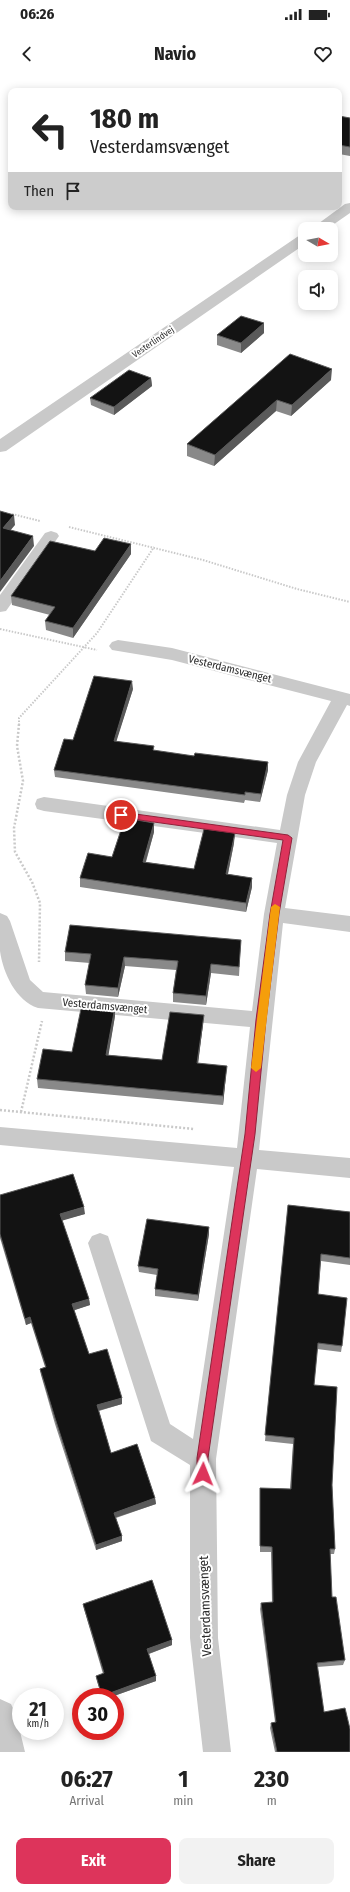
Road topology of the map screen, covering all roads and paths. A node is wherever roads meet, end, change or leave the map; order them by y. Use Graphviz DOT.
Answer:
graph roads {
  1 [pos="350,207"];
  2 [pos="328,222"];
  3 [pos="298,243"];
  4 [pos="0,447"];
  5 [pos="7,513"];
  6 [pos="66,526"];
  7 [pos="48,529"];
  8 [pos="154,547"];
  9 [pos="350,602"];
  10 [pos="0,607"];
  11 [pos="0,629"];
  12 [pos="118,646"];
  13 [pos="83,647"];
  14 [pos="346,699"];
  15 [pos="44,804"];
  16 [pos="288,838"];
  17 [pos="274,914"];
  18 [pos="0,921"];
  19 [pos="350,924"];
  20 [pos="47,1001"];
  21 [pos="261,1020"];
  22 [pos="0,1110"];
  23 [pos="21,1112"];
  24 [pos="195,1129"];
  25 [pos="0,1136"];
  26 [pos="247,1158"];
  27 [pos="350,1168"];
  28 [pos="100,1243"];
  29 [pos="203,1458"];
  30 [pos="0,1715"];
  31 [pos="9,1752"];
  32 [pos="217,1752"];
  1 -- 2 [label="street"];
  3 -- 4 [label="street, Vesterlindvej"];
  5 -- 7 [label="path"];
  6 -- 8 [label="path"];
  7 -- 10 [label="street"];
  8 -- 9 [label="path"];
  8 -- 13 [label="path"];
  11 -- 13 [label="path"];
  12 -- 13 [label="path"];
  12 -- 14 [label="street, Vesterdamsvænget"];
  13 -- 20 [label="path"];
  14 -- 16 [label="street, Vesterdamsvænget"];
  15 -- 16 [label="street"];
  16 -- 17 [label="street, Vesterdamsvænget"];
  17 -- 19 [label="street"];
  17 -- 21 [label="street, Vesterdamsvænget"];
  18 -- 20 [label="street, Vesterdamsvænget"];
  20 -- 21 [label="street, Vesterdamsvænget"];
  20 -- 23 [label="path"];
  21 -- 26 [label="street, Vesterdamsvænget"];
  22 -- 23 [label="path"];
  23 -- 24 [label="path"];
  25 -- 26 [label="street"];
  26 -- 27 [label="street"];
  26 -- 29 [label="street, Vesterdamsvænget"];
  28 -- 29 [label="street"];
  29 -- 32 [label="street, Vesterdamsvænget"];
  30 -- 31 [label="street"];
}
